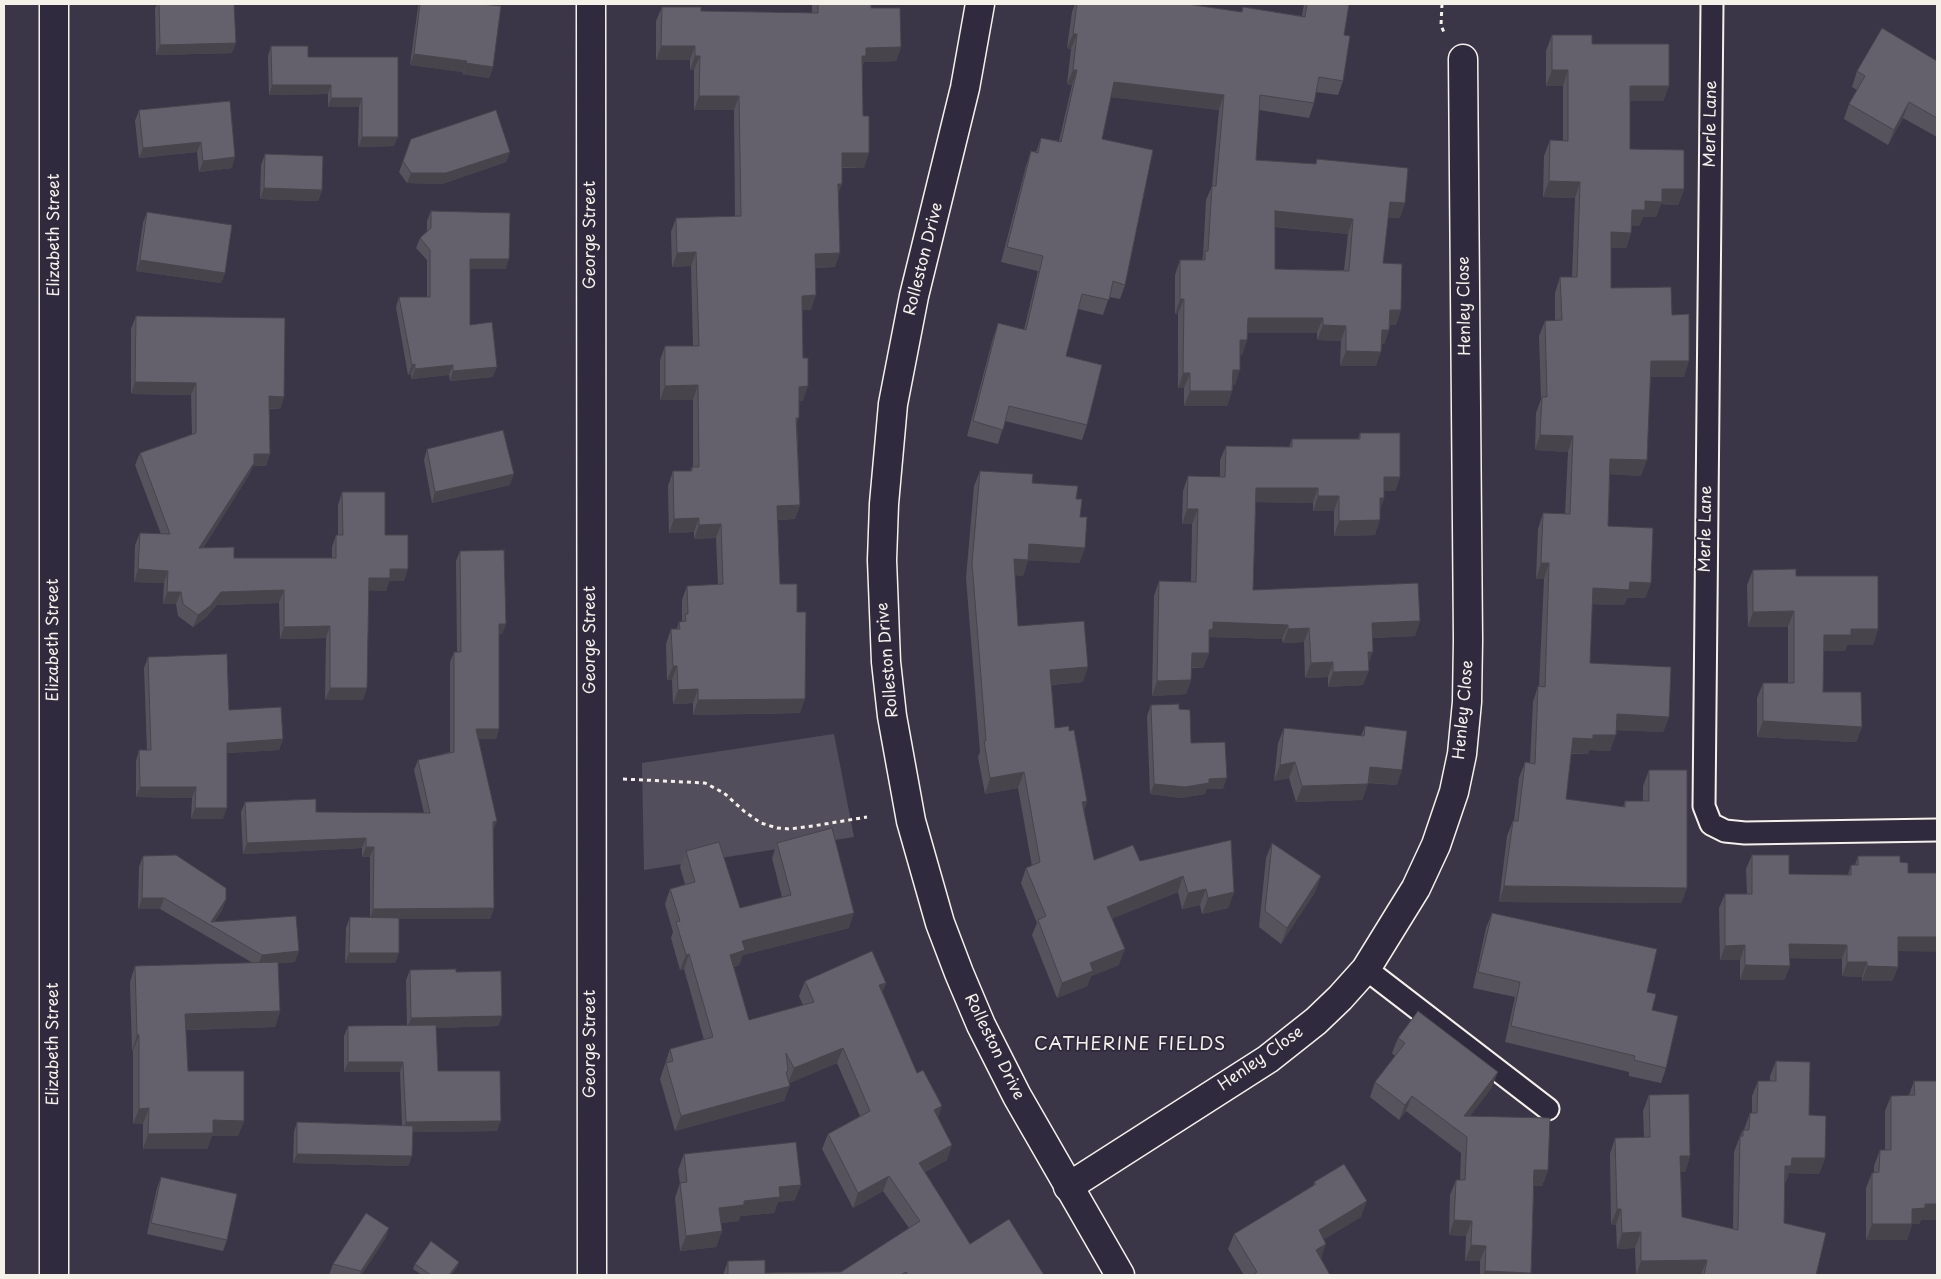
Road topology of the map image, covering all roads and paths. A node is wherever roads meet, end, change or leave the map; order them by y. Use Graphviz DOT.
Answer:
graph roads {
  1 [pos="54,4"];
  2 [pos="591,4"];
  3 [pos="980,4"];
  4 [pos="1442,4"];
  5 [pos="1712,4"];
  6 [pos="1445,35"];
  7 [pos="1463,59"];
  8 [pos="591,779"];
  9 [pos="867,817"];
  10 [pos="1937,830"];
  11 [pos="1366,969"];
  12 [pos="1548,1109"];
  13 [pos="1068,1187"];
  14 [pos="54,1275"];
  15 [pos="592,1275"];
  16 [pos="1120,1275"];
  1 -- 14 [label="street, Elizabeth Street"];
  2 -- 8 [label="street, George Street"];
  3 -- 13 [label="street, Rolleston Drive"];
  4 -- 6 [label="path"];
  5 -- 10 [label="lane, Merle Lane"];
  7 -- 11 [label="street, Henley Close"];
  8 -- 9 [label="path"];
  8 -- 15 [label="street, George Street"];
  11 -- 12 [label="lane"];
  11 -- 13 [label="street, Henley Close"];
  13 -- 16 [label="street, Rolleston Drive"];
}
